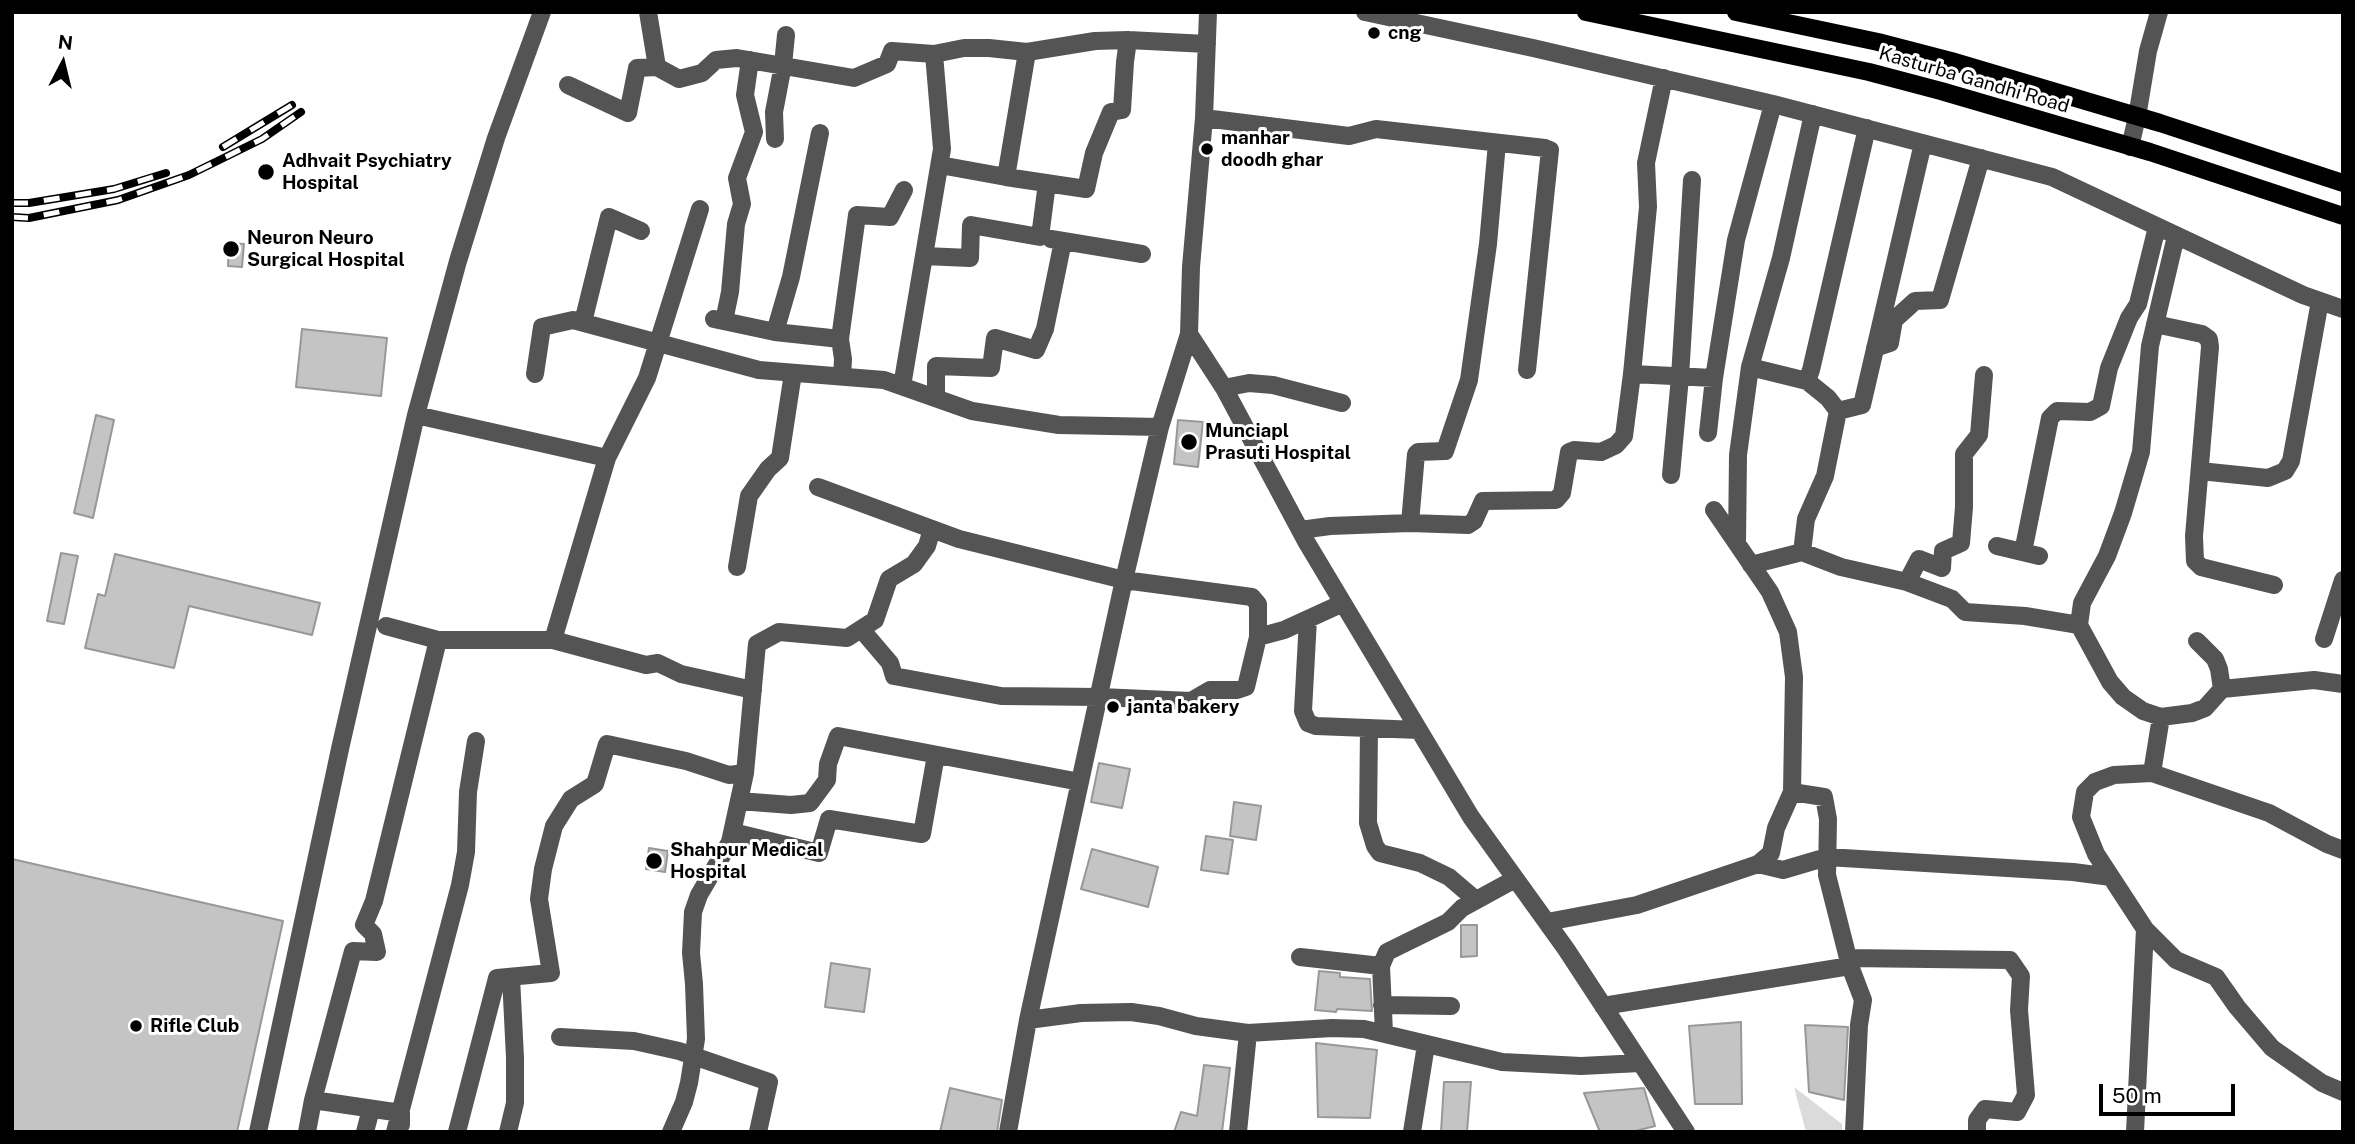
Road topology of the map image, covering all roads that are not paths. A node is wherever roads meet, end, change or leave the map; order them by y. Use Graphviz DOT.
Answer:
graph roads {
  1 [pos="542,12"];
  2 [pos="648,12"];
  3 [pos="1208,12"];
  4 [pos="1365,12"];
  5 [pos="1586,12"];
  6 [pos="1737,12"];
  7 [pos="2159,12"];
  8 [pos="1776,16"];
  9 [pos="786,34"];
  10 [pos="1128,40"];
  11 [pos="1207,44"];
  12 [pos="1027,52"];
  13 [pos="934,54"];
  14 [pos="750,60"];
  15 [pos="783,65"];
  16 [pos="657,67"];
  17 [pos="1664,78"];
  18 [pos="568,85"];
  19 [pos="1773,104"];
  20 [pos="1814,114"];
  21 [pos="2137,117"];
  22 [pos="1204,118"];
  23 [pos="1867,128"];
  24 [pos="820,133"];
  25 [pos="775,139"];
  26 [pos="1496,143"];
  27 [pos="1923,143"];
  28 [pos="2130,147"];
  29 [pos="1981,158"];
  30 [pos="940,165"];
  31 [pos="1006,177"];
  32 [pos="1692,180"];
  33 [pos="1047,183"];
  34 [pos="2343,183"];
  35 [pos="904,190"];
  36 [pos="700,209"];
  37 [pos="2343,216"];
  38 [pos="2157,226"];
  39 [pos="641,231"];
  40 [pos="2176,236"];
  41 [pos="1040,237"];
  42 [pos="1063,240"];
  43 [pos="1142,254"];
  44 [pos="925,256"];
  45 [pos="2320,301"];
  46 [pos="2343,309"];
  47 [pos="583,322"];
  48 [pos="2155,324"];
  49 [pos="775,332"];
  50 [pos="1189,334"];
  51 [pos="840,339"];
  52 [pos="657,343"];
  53 [pos="1875,348"];
  54 [pos="1750,367"];
  55 [pos="1527,370"];
  56 [pos="793,373"];
  57 [pos="535,374"];
  58 [pos="1632,374"];
  59 [pos="1984,375"];
  60 [pos="842,377"];
  61 [pos="1681,377"];
  62 [pos="1714,378"];
  63 [pos="1807,380"];
  64 [pos="902,386"];
  65 [pos="1224,388"];
  66 [pos="936,398"];
  67 [pos="1342,403"];
  68 [pos="1838,411"];
  69 [pos="416,415"];
  70 [pos="1160,427"];
  71 [pos="1708,433"];
  72 [pos="607,457"];
  73 [pos="2200,471"];
  74 [pos="1671,475"];
  75 [pos="818,487"];
  76 [pos="1714,510"];
  77 [pos="1410,523"];
  78 [pos="932,529"];
  79 [pos="1300,530"];
  80 [pos="1737,543"];
  81 [pos="1997,546"];
  82 [pos="1802,552"];
  83 [pos="1751,565"];
  84 [pos="737,567"];
  85 [pos="1124,580"];
  86 [pos="2343,580"];
  87 [pos="1907,582"];
  88 [pos="2274,585"];
  89 [pos="1343,603"];
  90 [pos="1308,619"];
  91 [pos="2079,625"];
  92 [pos="386,626"];
  93 [pos="861,629"];
  94 [pos="1258,638"];
  95 [pos="2324,639"];
  96 [pos="438,640"];
  97 [pos="553,640"];
  98 [pos="2197,641"];
  99 [pos="2343,684"];
  100 [pos="2222,689"];
  101 [pos="753,690"];
  102 [pos="1100,696"];
  103 [pos="2161,717"];
  104 [pos="1369,728"];
  105 [pos="1419,730"];
  106 [pos="477,741"];
  107 [pos="936,755"];
  108 [pos="745,773"];
  109 [pos="2152,773"];
  110 [pos="1080,782"];
  111 [pos="1792,792"];
  112 [pos="739,801"];
  113 [pos="733,832"];
  114 [pos="2343,850"];
  115 [pos="1827,857"];
  116 [pos="1758,864"];
  117 [pos="2111,877"];
  118 [pos="1515,879"];
  119 [pos="1476,900"];
  120 [pos="1547,922"];
  121 [pos="2145,929"];
  122 [pos="1300,957"];
  123 [pos="1849,962"];
  124 [pos="1381,966"];
  125 [pos="511,977"];
  126 [pos="1382,1005"];
  127 [pos="1451,1006"];
  128 [pos="1603,1006"];
  129 [pos="1028,1020"];
  130 [pos="1384,1032"];
  131 [pos="1248,1033"];
  132 [pos="560,1037"];
  133 [pos="1426,1045"];
  134 [pos="694,1056"];
  135 [pos="1640,1063"];
  136 [pos="2343,1092"];
  137 [pos="313,1100"];
  138 [pos="371,1108"];
  139 [pos="401,1113"];
  140 [pos="258,1132"];
  141 [pos="307,1132"];
  142 [pos="365,1132"];
  143 [pos="395,1132"];
  144 [pos="401,1132"];
  145 [pos="457,1132"];
  146 [pos="508,1132"];
  147 [pos="671,1132"];
  148 [pos="758,1132"];
  149 [pos="1008,1132"];
  150 [pos="1238,1132"];
  151 [pos="1412,1132"];
  152 [pos="1686,1132"];
  153 [pos="1854,1132"];
  154 [pos="1977,1132"];
  155 [pos="2135,1132"];
  1 -- 69 [label="street"];
  2 -- 16 [label="street"];
  3 -- 11 [label="street"];
  4 -- 17 [label="street"];
  5 -- 28 [label="main road, Kasturba Gandhi Road"];
  6 -- 8 [label="main road, Kasturba Gandhi Road"];
  7 -- 21 [label="street"];
  8 -- 21 [label="main road, Kasturba Gandhi Road"];
  9 -- 15 [label="street"];
  10 -- 11 [label="street"];
  10 -- 12 [label="street"];
  10 -- 33 [label="street"];
  11 -- 22 [label="street"];
  12 -- 13 [label="street"];
  12 -- 31 [label="street"];
  13 -- 15 [label="street"];
  13 -- 30 [label="street"];
  14 -- 15 [label="street"];
  14 -- 16 [label="street"];
  14 -- 49 [label="street"];
  15 -- 25 [label="street"];
  16 -- 18 [label="street"];
  17 -- 19 [label="street"];
  17 -- 58 [label="street"];
  19 -- 20 [label="street"];
  19 -- 62 [label="street"];
  20 -- 23 [label="street"];
  20 -- 54 [label="street"];
  21 -- 28 [label="street"];
  21 -- 34 [label="main road, Kasturba Gandhi Road"];
  22 -- 26 [label="street"];
  22 -- 50 [label="street"];
  23 -- 27 [label="street"];
  23 -- 63 [label="street"];
  24 -- 49 [label="street"];
  26 -- 55 [label="street"];
  26 -- 77 [label="street"];
  27 -- 29 [label="street"];
  27 -- 53 [label="street"];
  28 -- 37 [label="main road, Kasturba Gandhi Road"];
  29 -- 38 [label="street"];
  29 -- 53 [label="street"];
  30 -- 31 [label="street"];
  30 -- 44 [label="street"];
  31 -- 33 [label="street"];
  32 -- 61 [label="street"];
  33 -- 41 [label="street"];
  35 -- 51 [label="street"];
  36 -- 52 [label="street"];
  38 -- 40 [label="street"];
  38 -- 81 [label="street"];
  39 -- 47 [label="street"];
  40 -- 45 [label="street"];
  40 -- 48 [label="street"];
  41 -- 42 [label="street"];
  41 -- 44 [label="street"];
  42 -- 43 [label="street"];
  42 -- 66 [label="street"];
  44 -- 64 [label="street"];
  45 -- 46 [label="street"];
  45 -- 73 [label="street"];
  47 -- 52 [label="street"];
  47 -- 57 [label="street"];
  48 -- 73 [label="street"];
  48 -- 91 [label="street"];
  49 -- 51 [label="street"];
  50 -- 65 [label="street"];
  50 -- 70 [label="street"];
  51 -- 60 [label="street"];
  52 -- 56 [label="street"];
  52 -- 72 [label="street"];
  53 -- 68 [label="street"];
  54 -- 63 [label="street"];
  54 -- 80 [label="street"];
  56 -- 60 [label="street"];
  56 -- 84 [label="street"];
  58 -- 61 [label="street"];
  58 -- 77 [label="street"];
  59 -- 87 [label="street"];
  60 -- 64 [label="street"];
  61 -- 62 [label="street"];
  61 -- 74 [label="street"];
  62 -- 71 [label="street"];
  63 -- 68 [label="street"];
  64 -- 66 [label="street"];
  65 -- 67 [label="street"];
  65 -- 79 [label="street"];
  66 -- 70 [label="street"];
  68 -- 82 [label="street"];
  69 -- 72 [label="street"];
  69 -- 140 [label="street"];
  70 -- 85 [label="street"];
  72 -- 97 [label="street"];
  73 -- 88 [label="street"];
  75 -- 78 [label="street"];
  76 -- 80 [label="street"];
  77 -- 79 [label="street"];
  78 -- 85 [label="street"];
  78 -- 93 [label="street"];
  79 -- 89 [label="street"];
  80 -- 83 [label="street"];
  82 -- 83 [label="street"];
  82 -- 87 [label="street"];
  83 -- 111 [label="street"];
  85 -- 94 [label="street"];
  85 -- 102 [label="street"];
  86 -- 95 [label="street"];
  87 -- 91 [label="street"];
  89 -- 90 [label="street"];
  89 -- 105 [label="street"];
  90 -- 94 [label="street"];
  90 -- 104 [label="street"];
  91 -- 103 [label="street"];
  92 -- 96 [label="street"];
  93 -- 101 [label="street"];
  93 -- 102 [label="street"];
  94 -- 102 [label="street"];
  96 -- 97 [label="street"];
  96 -- 137 [label="street"];
  97 -- 101 [label="street"];
  98 -- 100 [label="street"];
  99 -- 100 [label="street"];
  100 -- 103 [label="street"];
  101 -- 108 [label="street"];
  102 -- 110 [label="street"];
  103 -- 109 [label="street"];
  104 -- 105 [label="street"];
  104 -- 119 [label="street"];
  105 -- 118 [label="street"];
  106 -- 139 [label="street"];
  107 -- 110 [label="street"];
  107 -- 112 [label="street"];
  107 -- 113 [label="street"];
  108 -- 112 [label="street"];
  108 -- 125 [label="street"];
  109 -- 114 [label="street"];
  109 -- 117 [label="street"];
  110 -- 129 [label="street"];
  111 -- 115 [label="street"];
  111 -- 116 [label="street"];
  112 -- 113 [label="street"];
  113 -- 134 [label="street"];
  115 -- 116 [label="street"];
  115 -- 117 [label="street"];
  115 -- 123 [label="street"];
  116 -- 120 [label="street"];
  117 -- 121 [label="street"];
  118 -- 119 [label="street"];
  118 -- 120 [label="street"];
  119 -- 124 [label="street"];
  120 -- 128 [label="street"];
  121 -- 136 [label="street"];
  121 -- 155 [label="street"];
  122 -- 124 [label="street"];
  123 -- 128 [label="street"];
  123 -- 153 [label="street"];
  123 -- 154 [label="street"];
  124 -- 126 [label="street"];
  125 -- 145 [label="street"];
  125 -- 146 [label="street"];
  126 -- 127 [label="street"];
  126 -- 130 [label="street"];
  128 -- 135 [label="street"];
  129 -- 131 [label="street"];
  129 -- 149 [label="street"];
  130 -- 131 [label="street"];
  130 -- 133 [label="street"];
  131 -- 150 [label="street"];
  132 -- 134 [label="street"];
  133 -- 135 [label="street"];
  133 -- 151 [label="street"];
  134 -- 147 [label="street"];
  134 -- 148 [label="street"];
  135 -- 152 [label="street"];
  137 -- 138 [label="street"];
  137 -- 141 [label="street"];
  138 -- 139 [label="street"];
  138 -- 142 [label="street"];
  139 -- 143 [label="street"];
  139 -- 144 [label="street"];
}
